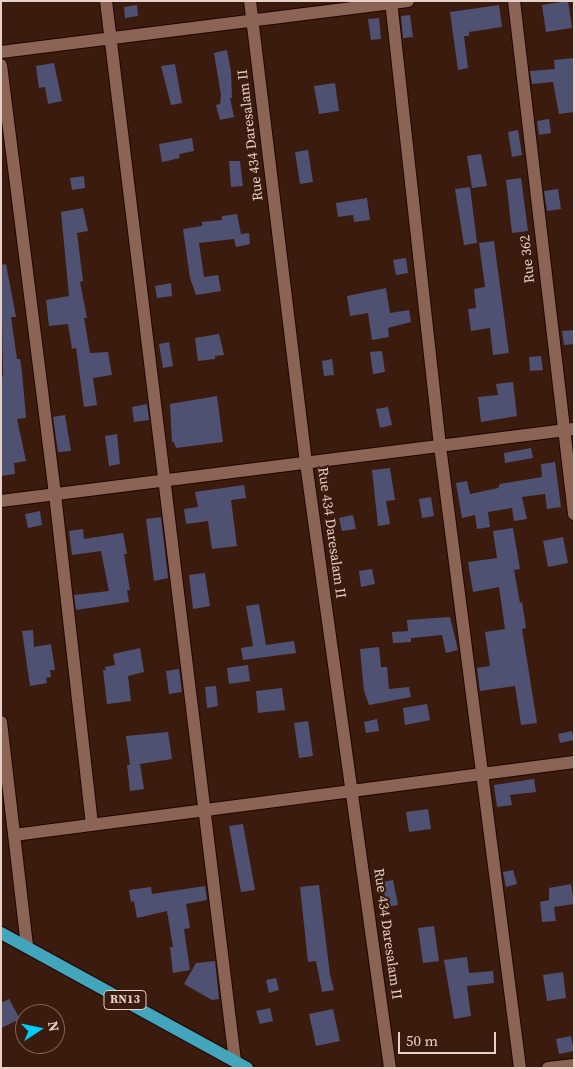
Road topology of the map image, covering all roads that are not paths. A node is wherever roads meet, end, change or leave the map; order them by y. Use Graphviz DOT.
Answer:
graph roads {
  1 [pos="106,1"];
  2 [pos="250,1"];
  3 [pos="408,1"];
  4 [pos="514,1"];
  5 [pos="391,2"];
  6 [pos="252,21"];
  7 [pos="111,38"];
  8 [pos="1,52"];
  9 [pos="1,65"];
  10 [pos="568,430"];
  11 [pos="440,446"];
  12 [pos="306,463"];
  13 [pos="166,480"];
  14 [pos="55,494"];
  15 [pos="1,501"];
  16 [pos="574,514"];
  17 [pos="1,722"];
  18 [pos="574,762"];
  19 [pos="483,774"];
  20 [pos="352,791"];
  21 [pos="206,810"];
  22 [pos="92,825"];
  23 [pos="14,835"];
  24 [pos="1,932"];
  25 [pos="27,946"];
  26 [pos="235,1061"];
  27 [pos="574,1065"];
  28 [pos="248,1068"];
  29 [pos="390,1068"];
  30 [pos="520,1068"];
  31 [pos="548,1068"];
  1 -- 7 [label="street"];
  2 -- 6 [label="street, Rue 434 Daresalam II"];
  3 -- 5 [label="street"];
  4 -- 10 [label="street, Rue 362"];
  5 -- 6 [label="street"];
  5 -- 11 [label="street"];
  6 -- 7 [label="street"];
  6 -- 12 [label="street, Rue 434 Daresalam II"];
  7 -- 8 [label="street"];
  7 -- 13 [label="street"];
  9 -- 14 [label="street"];
  10 -- 11 [label="street"];
  10 -- 16 [label="street, Rue 362"];
  11 -- 12 [label="street"];
  11 -- 19 [label="street"];
  12 -- 13 [label="street"];
  12 -- 20 [label="street, Rue 434 Daresalam II"];
  13 -- 14 [label="street"];
  13 -- 21 [label="street"];
  14 -- 15 [label="street"];
  14 -- 22 [label="street"];
  17 -- 23 [label="street"];
  18 -- 19 [label="street"];
  19 -- 20 [label="street"];
  19 -- 30 [label="street"];
  20 -- 21 [label="street"];
  20 -- 29 [label="street, Rue 434 Daresalam II"];
  21 -- 22 [label="street"];
  21 -- 26 [label="street"];
  22 -- 23 [label="street"];
  23 -- 25 [label="street"];
  24 -- 25 [label="main road, RN13"];
  25 -- 26 [label="main road, RN13"];
  26 -- 28 [label="main road, RN13"];
  27 -- 31 [label="street"];
}
